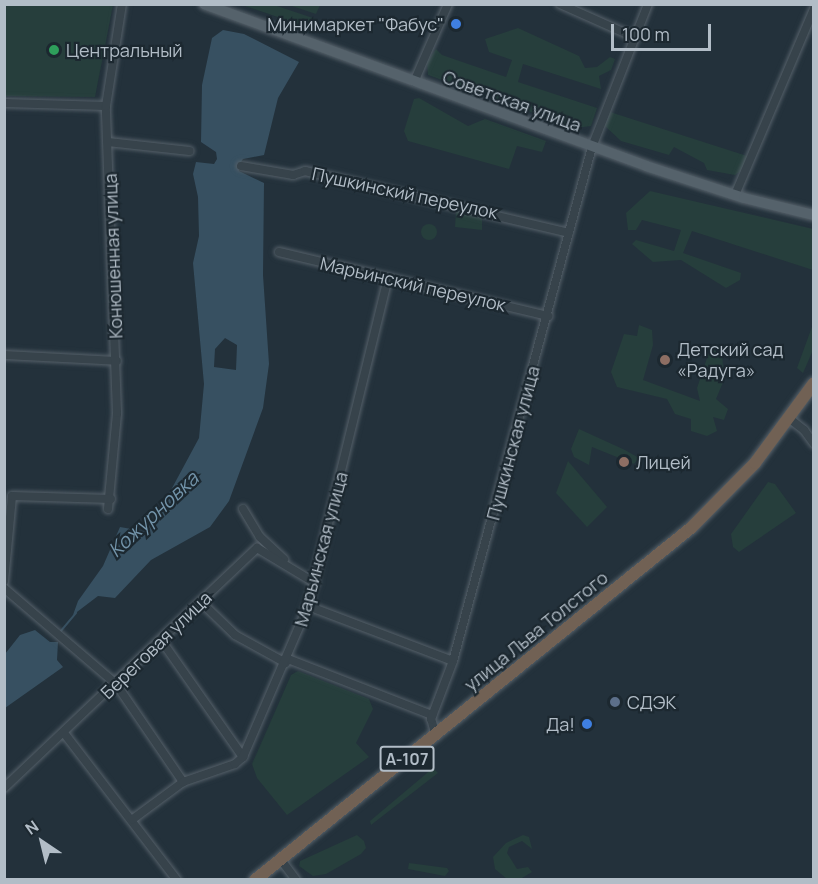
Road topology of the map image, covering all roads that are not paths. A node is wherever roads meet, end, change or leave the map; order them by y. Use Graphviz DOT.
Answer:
graph roads {
  1 [pos="122,4"];
  2 [pos="204,4"];
  3 [pos="448,4"];
  4 [pos="560,4"];
  5 [pos="648,4"];
  6 [pos="813,9"];
  7 [pos="634,37"];
  8 [pos="414,82"];
  9 [pos="4,103"];
  10 [pos="106,106"];
  11 [pos="108,142"];
  12 [pos="592,147"];
  13 [pos="190,151"];
  14 [pos="241,166"];
  15 [pos="735,195"];
  16 [pos="813,214"];
  17 [pos="569,233"];
  18 [pos="279,252"];
  19 [pos="388,278"];
  20 [pos="548,316"];
  21 [pos="4,355"];
  22 [pos="117,361"];
  23 [pos="813,383"];
  24 [pos="790,419"];
  25 [pos="812,441"];
  26 [pos="111,499"];
  27 [pos="108,509"];
  28 [pos="243,509"];
  29 [pos="291,565"];
  30 [pos="4,581"];
  31 [pos="315,583"];
  32 [pos="4,588"];
  33 [pos="201,602"];
  34 [pos="308,606"];
  35 [pos="161,640"];
  36 [pos="287,661"];
  37 [pos="453,662"];
  38 [pos="116,684"];
  39 [pos="432,715"];
  40 [pos="64,733"];
  41 [pos="436,736"];
  42 [pos="243,757"];
  43 [pos="183,782"];
  44 [pos="4,788"];
  45 [pos="133,819"];
  46 [pos="281,860"];
  47 [pos="177,879"];
  48 [pos="255,879"];
  49 [pos="296,879"];
  1 -- 10 [label="street, Конюшенная улица"];
  2 -- 8 [label="main road, Советская улица"];
  3 -- 8 [label="street"];
  4 -- 7 [label="street"];
  5 -- 7 [label="street, Пушкинская улица"];
  6 -- 15 [label="street"];
  7 -- 12 [label="street, Пушкинская улица"];
  8 -- 12 [label="main road, Советская улица"];
  9 -- 10 [label="street"];
  10 -- 11 [label="street, Конюшенная улица"];
  11 -- 13 [label="street"];
  11 -- 22 [label="street, Конюшенная улица"];
  12 -- 15 [label="main road, Советская улица"];
  12 -- 17 [label="street, Пушкинская улица"];
  14 -- 17 [label="street, Пушкинский переулок"];
  15 -- 16 [label="main road, Советская улица"];
  17 -- 20 [label="street, Пушкинская улица"];
  18 -- 19 [label="street, Марьинский переулок"];
  19 -- 20 [label="street, Марьинский переулок"];
  19 -- 31 [label="street, Марьинская улица"];
  20 -- 37 [label="street, Пушкинская улица"];
  21 -- 22 [label="street"];
  22 -- 26 [label="street, Конюшенная улица"];
  23 -- 24 [label="highway, улица Льва Толстого / А-107"];
  24 -- 25 [label="street"];
  24 -- 41 [label="highway, улица Льва Толстого / А-107"];
  26 -- 27 [label="street, Конюшенная улица"];
  26 -- 30 [label="street"];
  28 -- 29 [label="street"];
  29 -- 31 [label="street, Береговая улица"];
  29 -- 33 [label="street, Береговая улица"];
  31 -- 34 [label="street, Марьинская улица"];
  32 -- 38 [label="street"];
  33 -- 35 [label="street, Береговая улица"];
  33 -- 36 [label="street"];
  34 -- 36 [label="street, Марьинская улица"];
  34 -- 37 [label="street"];
  35 -- 38 [label="street, Береговая улица"];
  35 -- 42 [label="street"];
  36 -- 39 [label="street"];
  36 -- 42 [label="street, Марьинская улица"];
  37 -- 39 [label="street, Пушкинская улица"];
  38 -- 40 [label="street, Береговая улица"];
  38 -- 43 [label="street"];
  39 -- 41 [label="street"];
  40 -- 44 [label="street, Береговая улица"];
  40 -- 45 [label="street"];
  41 -- 46 [label="highway, улица Льва Толстого / А-107"];
  42 -- 43 [label="street"];
  43 -- 45 [label="street"];
  45 -- 47 [label="street"];
  46 -- 48 [label="highway, улица Льва Толстого / А-107"];
  46 -- 49 [label="street"];
}
